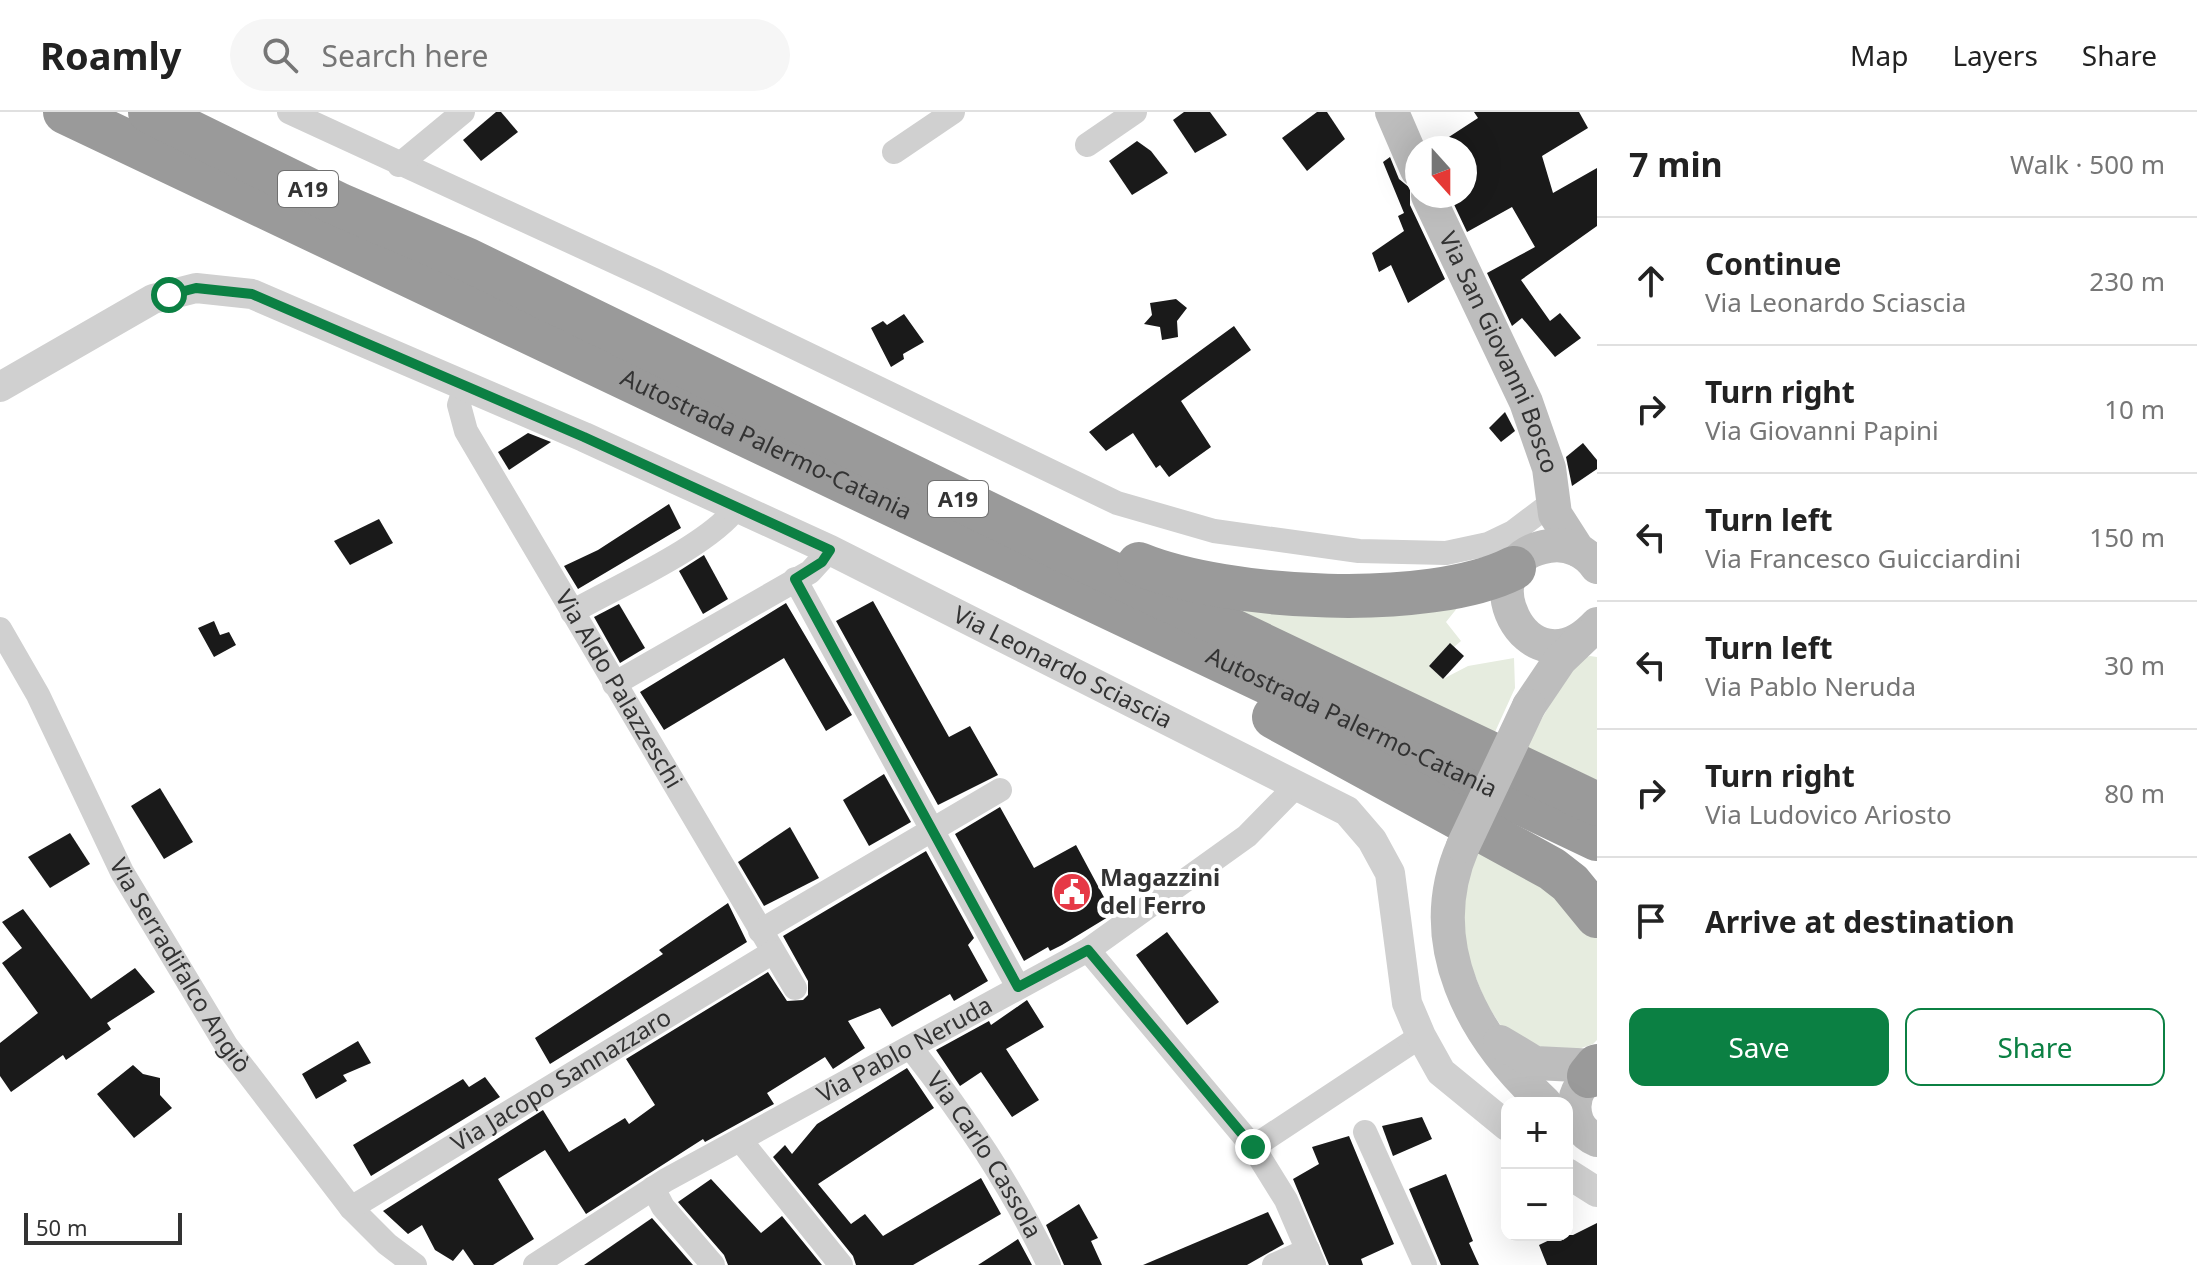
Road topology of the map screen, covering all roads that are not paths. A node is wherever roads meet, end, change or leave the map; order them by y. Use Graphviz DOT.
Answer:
graph roads {
  1 [pos="65,112"];
  2 [pos="150,112"];
  3 [pos="289,112"];
  4 [pos="463,112"];
  5 [pos="953,112"];
  6 [pos="1135,112"];
  7 [pos="1392,112"];
  8 [pos="1405,142"];
  9 [pos="1087,145"];
  10 [pos="894,152"];
  11 [pos="399,165"];
  12 [pos="1434,208"];
  13 [pos="534,292"];
  14 [pos="0,387"];
  15 [pos="465,387"];
  16 [pos="733,429"];
  17 [pos="1555,507"];
  18 [pos="736,508"];
  19 [pos="830,550"];
  20 [pos="1589,556"];
  21 [pos="1523,560"];
  22 [pos="795,579"];
  23 [pos="572,612"];
  24 [pos="0,629"];
  25 [pos="1591,630"];
  26 [pos="1521,631"];
  27 [pos="614,684"];
  28 [pos="1529,706"];
  29 [pos="1297,785"];
  30 [pos="1000,790"];
  31 [pos="1597,804"];
  32 [pos="931,829"];
  33 [pos="1597,839"];
  34 [pos="1597,916"];
  35 [pos="767,941"];
  36 [pos="1088,950"];
  37 [pos="1018,987"];
  38 [pos="795,988"];
  39 [pos="1482,1026"];
  40 [pos="1421,1036"];
  41 [pos="911,1048"];
  42 [pos="1595,1069"];
  43 [pos="1538,1097"];
  44 [pos="1501,1121"];
  45 [pos="1582,1130"];
  46 [pos="1365,1132"];
  47 [pos="741,1141"];
  48 [pos="1253,1147"];
  49 [pos="1573,1177"];
  50 [pos="653,1188"];
  51 [pos="1597,1192"];
  52 [pos="351,1208"];
  53 [pos="1311,1258"];
  54 [pos="415,1265"];
  55 [pos="535,1265"];
  56 [pos="713,1265"];
  57 [pos="841,1265"];
  58 [pos="1049,1265"];
  59 [pos="1274,1265"];
  60 [pos="1425,1265"];
  1 -- 16 [label="highway, Autostrada Palermo-Catania / A19"];
  2 -- 13 [label="highway, Autostrada Palermo-Catania / A19"];
  3 -- 11 [label="street"];
  4 -- 11 [label="street"];
  5 -- 10 [label="street"];
  6 -- 9 [label="street"];
  7 -- 8 [label="main road"];
  11 -- 17 [label="street"];
  12 -- 17 [label="main road, Via San Giovanni Bosco"];
  13 -- 21 [label="highway"];
  13 -- 31 [label="highway, Autostrada Palermo-Catania / A19"];
  14 -- 15 [label="street, Via Leonardo Sciascia"];
  15 -- 18 [label="street, Via Leonardo Sciascia"];
  15 -- 23 [label="street, Via Aldo Palazzeschi"];
  16 -- 33 [label="highway, Autostrada Palermo-Catania / A19"];
  16 -- 34 [label="highway"];
  17 -- 20 [label="main road"];
  17 -- 21 [label="main road"];
  18 -- 19 [label="street, Via Leonardo Sciascia"];
  18 -- 23 [label="street"];
  19 -- 22 [label="street"];
  19 -- 29 [label="street, Via Leonardo Sciascia"];
  20 -- 21 [label="main road"];
  21 -- 26 [label="main road"];
  22 -- 27 [label="street"];
  22 -- 32 [label="street"];
  23 -- 27 [label="street, Via Aldo Palazzeschi"];
  24 -- 52 [label="street, Via Serradifalco Angiò"];
  25 -- 26 [label="main road"];
  25 -- 28 [label="main road"];
  26 -- 28 [label="main road"];
  27 -- 35 [label="street, Via Aldo Palazzeschi"];
  28 -- 39 [label="main road, bridge"];
  29 -- 36 [label="street, Via Pablo Neruda"];
  29 -- 40 [label="street, Via Leonardo Sciascia"];
  30 -- 32 [label="street, Via Jacopo Sannazzaro"];
  32 -- 35 [label="street, Via Jacopo Sannazzaro"];
  32 -- 37 [label="street"];
  35 -- 38 [label="street, Via Aldo Palazzeschi"];
  35 -- 52 [label="street, Via Jacopo Sannazzaro"];
  36 -- 37 [label="street, Via Pablo Neruda"];
  36 -- 48 [label="street"];
  37 -- 41 [label="street, Via Pablo Neruda"];
  39 -- 42 [label="main road"];
  39 -- 43 [label="main road"];
  40 -- 44 [label="street, Via Leonardo Sciascia"];
  40 -- 48 [label="street"];
  41 -- 47 [label="street, Via Pablo Neruda"];
  41 -- 58 [label="street, Via Carlo Cassola"];
  42 -- 45 [label="main road"];
  46 -- 60 [label="street"];
  47 -- 50 [label="street, Via Pablo Neruda"];
  47 -- 57 [label="street"];
  48 -- 53 [label="street"];
  49 -- 51 [label="street"];
  50 -- 55 [label="street, Via Pablo Neruda"];
  50 -- 56 [label="street"];
  52 -- 54 [label="street, Via Serradifalco Angiò"];
  53 -- 59 [label="street"];
}
